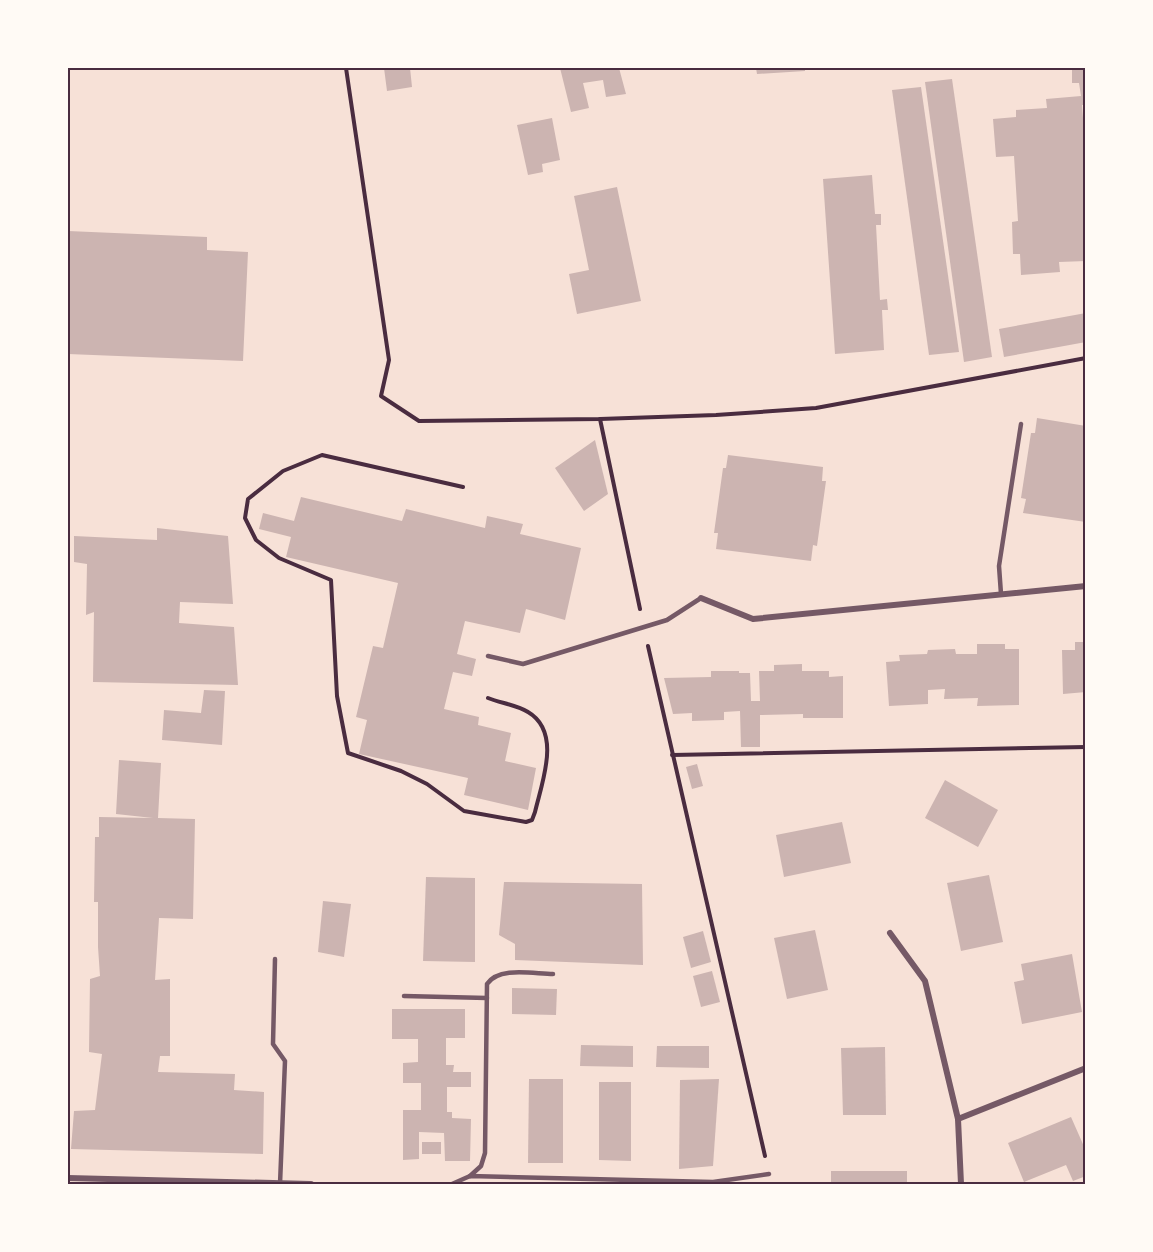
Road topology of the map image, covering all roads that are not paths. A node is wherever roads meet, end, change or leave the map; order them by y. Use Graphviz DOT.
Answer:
graph roads {
  1 [pos="1021,424"];
  2 [pos="1086,586"];
  3 [pos="1001,594"];
  4 [pos="701,598"];
  5 [pos="488,657"];
  6 [pos="890,933"];
  7 [pos="275,959"];
  8 [pos="553,974"];
  9 [pos="404,996"];
  10 [pos="487,998"];
  11 [pos="1086,1068"];
  12 [pos="958,1119"];
  13 [pos="769,1174"];
  14 [pos="471,1176"];
  15 [pos="68,1178"];
  16 [pos="280,1184"];
  17 [pos="311,1185"];
  18 [pos="452,1185"];
  19 [pos="961,1185"];
  1 -- 3 [label="lane"];
  2 -- 3 [label="street"];
  3 -- 4 [label="street"];
  4 -- 5 [label="lane"];
  6 -- 12 [label="street"];
  7 -- 16 [label="lane"];
  8 -- 10 [label="lane"];
  9 -- 10 [label="lane"];
  10 -- 14 [label="lane"];
  11 -- 12 [label="street"];
  12 -- 19 [label="street"];
  13 -- 14 [label="lane"];
  14 -- 18 [label="lane"];
  15 -- 16 [label="street"];
  16 -- 17 [label="street"];
}
